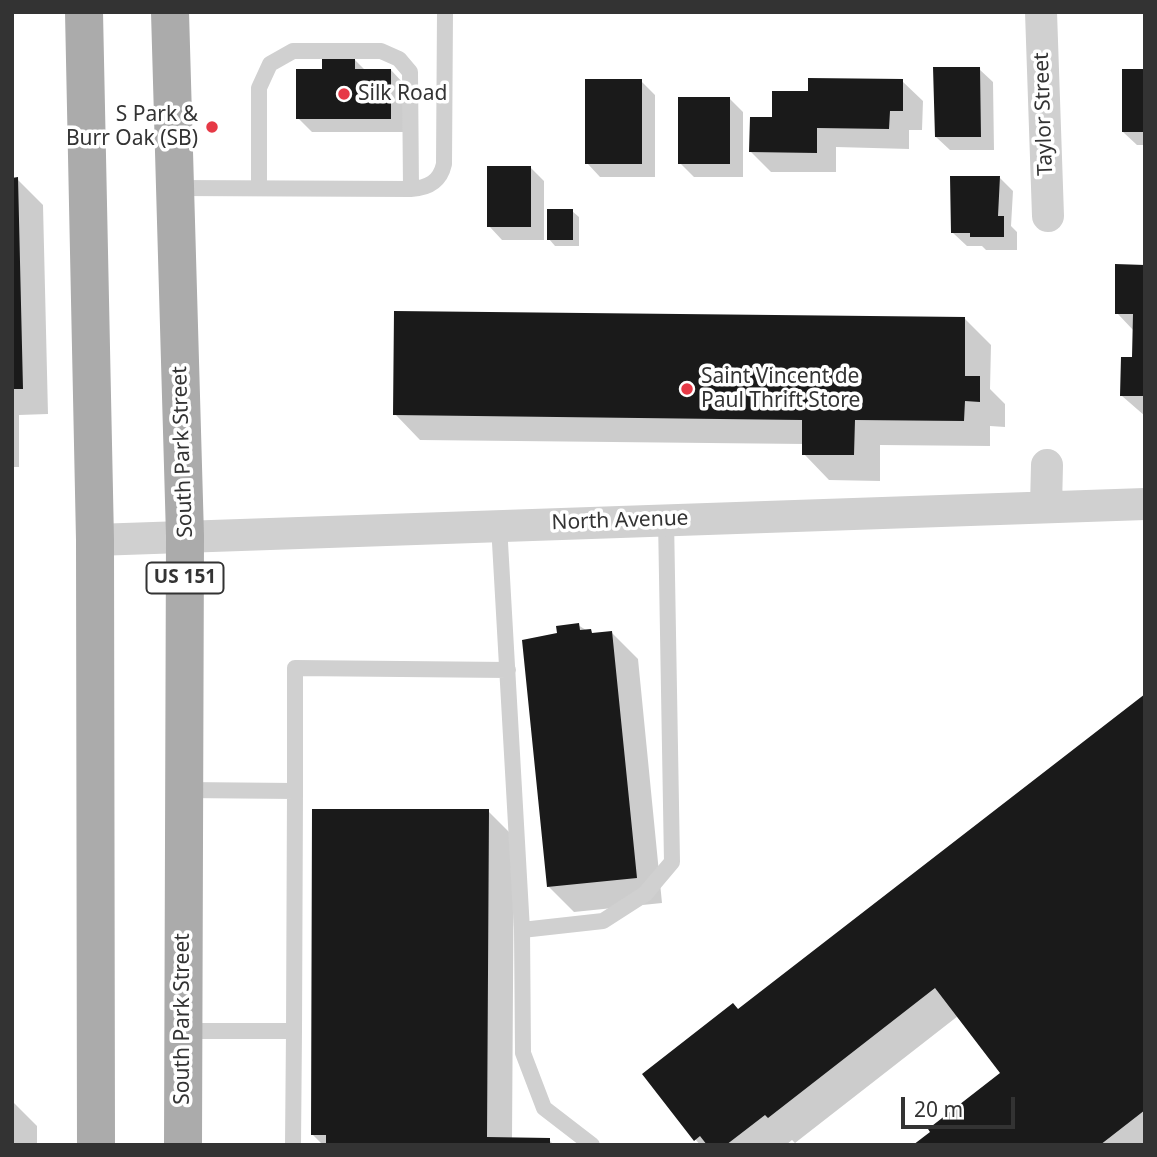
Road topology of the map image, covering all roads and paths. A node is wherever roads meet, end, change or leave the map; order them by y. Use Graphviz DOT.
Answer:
graph roads {
  1 [pos="84,12"];
  2 [pos="170,12"];
  3 [pos="445,12"];
  4 [pos="1041,12"];
  5 [pos="175,188"];
  6 [pos="259,188"];
  7 [pos="411,189"];
  8 [pos="1048,216"];
  9 [pos="1046,465"];
  10 [pos="1145,505"];
  11 [pos="1046,506"];
  12 [pos="666,519"];
  13 [pos="499,525"];
  14 [pos="185,536"];
  15 [pos="95,540"];
  16 [pos="508,670"];
  17 [pos="184,790"];
  18 [pos="295,791"];
  19 [pos="522,930"];
  20 [pos="183,1031"];
  21 [pos="294,1031"];
  22 [pos="96,1145"];
  23 [pos="183,1145"];
  24 [pos="293,1145"];
  25 [pos="593,1145"];
  1 -- 15 [label="main road"];
  2 -- 5 [label="main road, South Park Street / US 151"];
  3 -- 7 [label="lane"];
  4 -- 8 [label="street, Taylor Street"];
  5 -- 6 [label="lane"];
  5 -- 14 [label="main road, South Park Street / US 151"];
  6 -- 7 [label="lane"];
  6 -- 7 [label="lane"];
  9 -- 11 [label="street"];
  10 -- 11 [label="street, North Avenue"];
  11 -- 12 [label="street, North Avenue"];
  12 -- 13 [label="street, North Avenue"];
  12 -- 19 [label="lane"];
  13 -- 14 [label="street, North Avenue"];
  13 -- 16 [label="lane"];
  14 -- 15 [label="street, North Avenue"];
  14 -- 17 [label="main road, South Park Street / US 151"];
  15 -- 22 [label="main road"];
  16 -- 18 [label="lane"];
  16 -- 19 [label="lane"];
  17 -- 18 [label="lane"];
  17 -- 20 [label="main road, South Park Street / US 151"];
  18 -- 21 [label="lane"];
  19 -- 25 [label="lane"];
  20 -- 21 [label="lane"];
  20 -- 23 [label="main road, South Park Street / US 151"];
  21 -- 24 [label="lane"];
}
